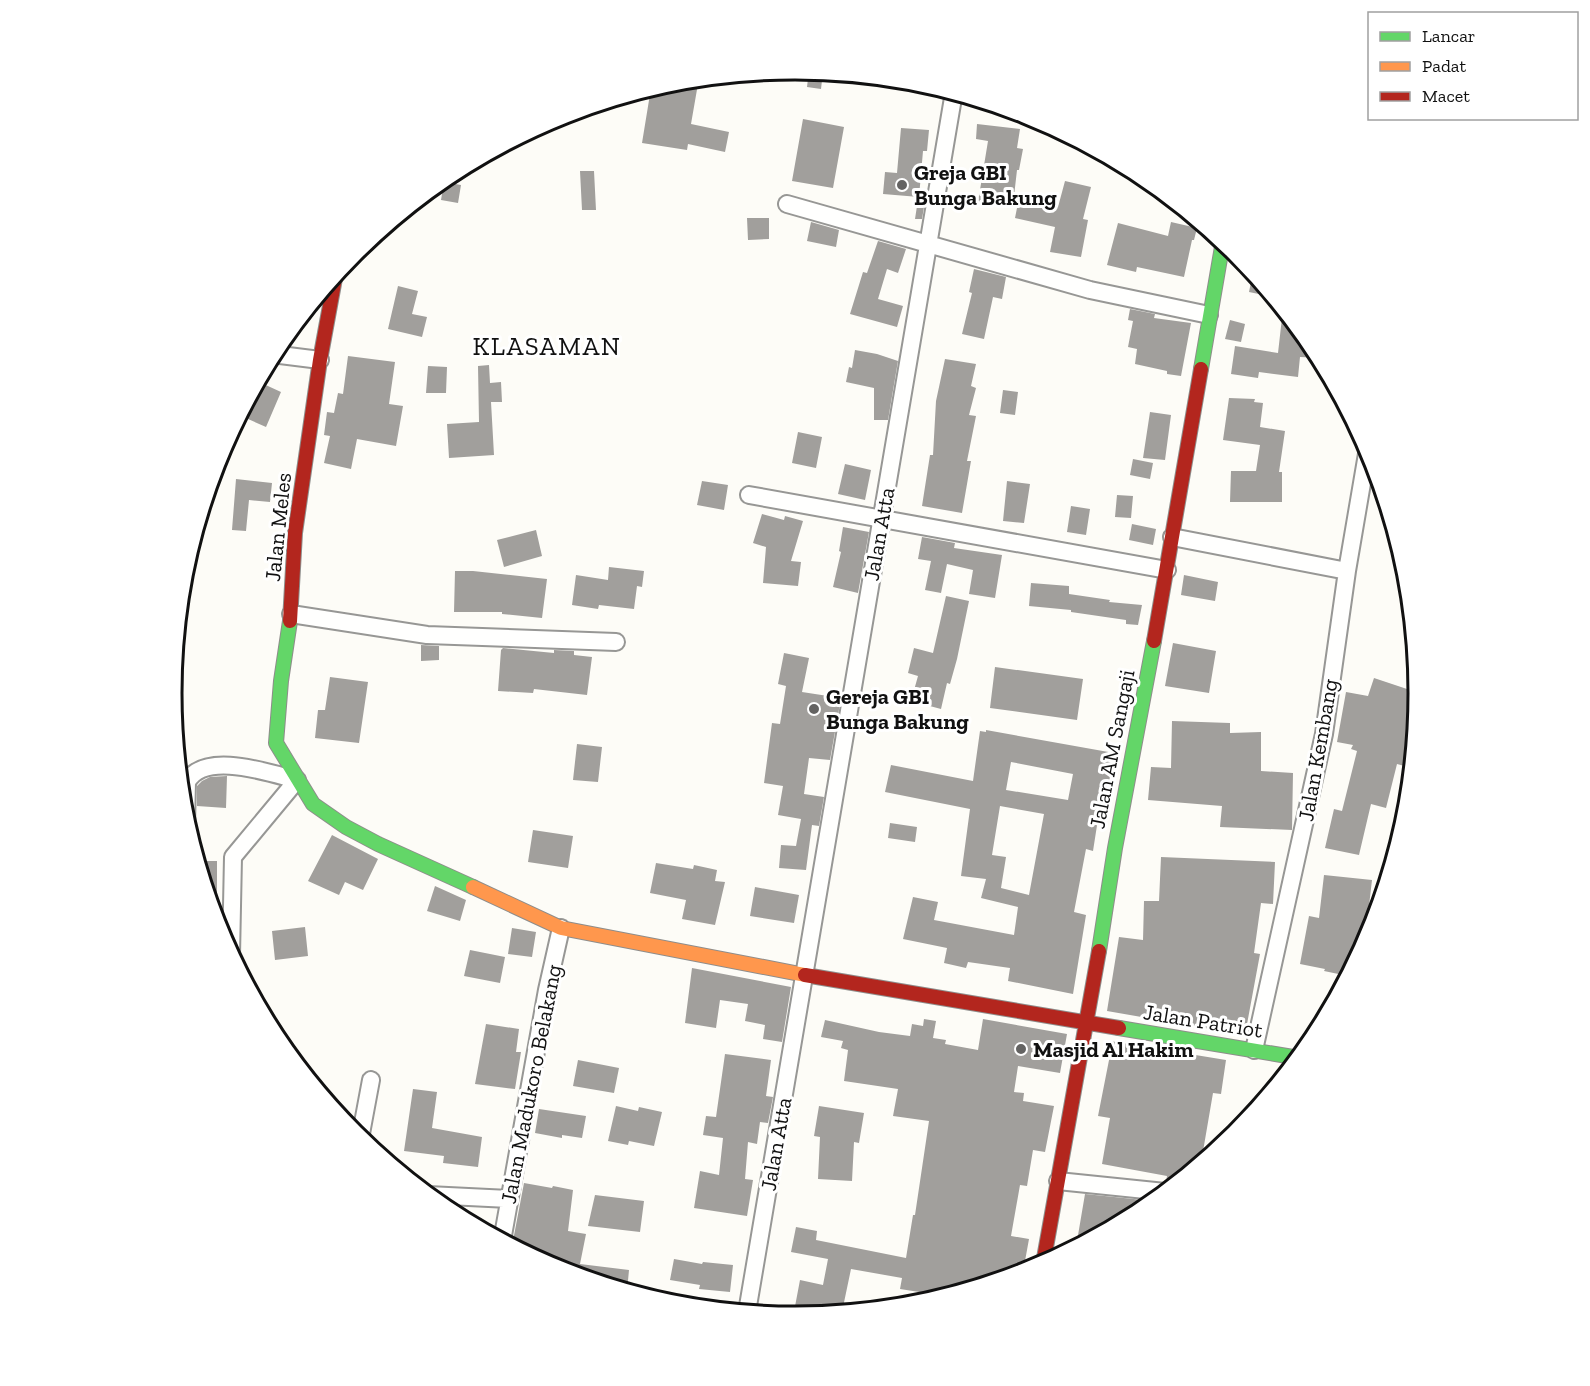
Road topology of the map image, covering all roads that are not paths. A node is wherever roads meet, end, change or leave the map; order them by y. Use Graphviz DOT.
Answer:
graph roads {
  1 [pos="953,100"];
  2 [pos="787,204"];
  3 [pos="929,243"];
  4 [pos="1220,251"];
  5 [pos="333,289"];
  6 [pos="1209,315"];
  7 [pos="283,355"];
  8 [pos="320,360"];
  9 [pos="1365,466"];
  10 [pos="749,495"];
  11 [pos="882,519"];
  12 [pos="1172,537"];
  13 [pos="1167,570"];
  14 [pos="1347,571"];
  15 [pos="291,614"];
  16 [pos="616,642"];
  17 [pos="188,780"];
  18 [pos="297,780"];
  19 [pos="561,928"];
  20 [pos="231,935"];
  21 [pos="804,975"];
  22 [pos="1094,1024"];
  23 [pos="1254,1050"];
  24 [pos="1289,1056"];
  25 [pos="371,1080"];
  26 [pos="362,1128"];
  27 [pos="1059,1181"];
  28 [pos="1153,1191"];
  29 [pos="444,1196"];
  30 [pos="509,1199"];
  31 [pos="503,1232"];
  32 [pos="1045,1253"];
  33 [pos="748,1304"];
  1 -- 3 [label="street, Jalan Atta"];
  2 -- 3 [label="street"];
  3 -- 6 [label="street"];
  3 -- 11 [label="street, Jalan Atta"];
  4 -- 6 [label="main road, Jalan AM Sangaji"];
  5 -- 8 [label="main road, Jalan Meles"];
  6 -- 12 [label="main road, Jalan AM Sangaji"];
  7 -- 8 [label="street"];
  8 -- 15 [label="main road, Jalan Meles"];
  9 -- 14 [label="street, Jalan Kembang"];
  10 -- 11 [label="street"];
  11 -- 13 [label="street"];
  11 -- 21 [label="street, Jalan Atta"];
  12 -- 13 [label="main road, Jalan AM Sangaji"];
  12 -- 14 [label="street"];
  13 -- 22 [label="main road, Jalan AM Sangaji"];
  14 -- 23 [label="street, Jalan Kembang"];
  15 -- 16 [label="street"];
  15 -- 18 [label="main road, Jalan Meles"];
  17 -- 18 [label="street"];
  18 -- 19 [label="main road, Jalan Meles"];
  18 -- 20 [label="street"];
  19 -- 21 [label="main road"];
  19 -- 30 [label="street, Jalan Madukoro Belakang"];
  21 -- 22 [label="main road"];
  21 -- 33 [label="street, Jalan Atta"];
  22 -- 23 [label="main road, Jalan Patriot"];
  22 -- 27 [label="main road, Jalan AM Sangaji"];
  23 -- 24 [label="main road, Jalan Patriot"];
  25 -- 26 [label="street"];
  27 -- 28 [label="street"];
  27 -- 32 [label="main road, Jalan AM Sangaji"];
  29 -- 30 [label="street"];
  30 -- 31 [label="street, Jalan Madukoro Belakang"];
}
